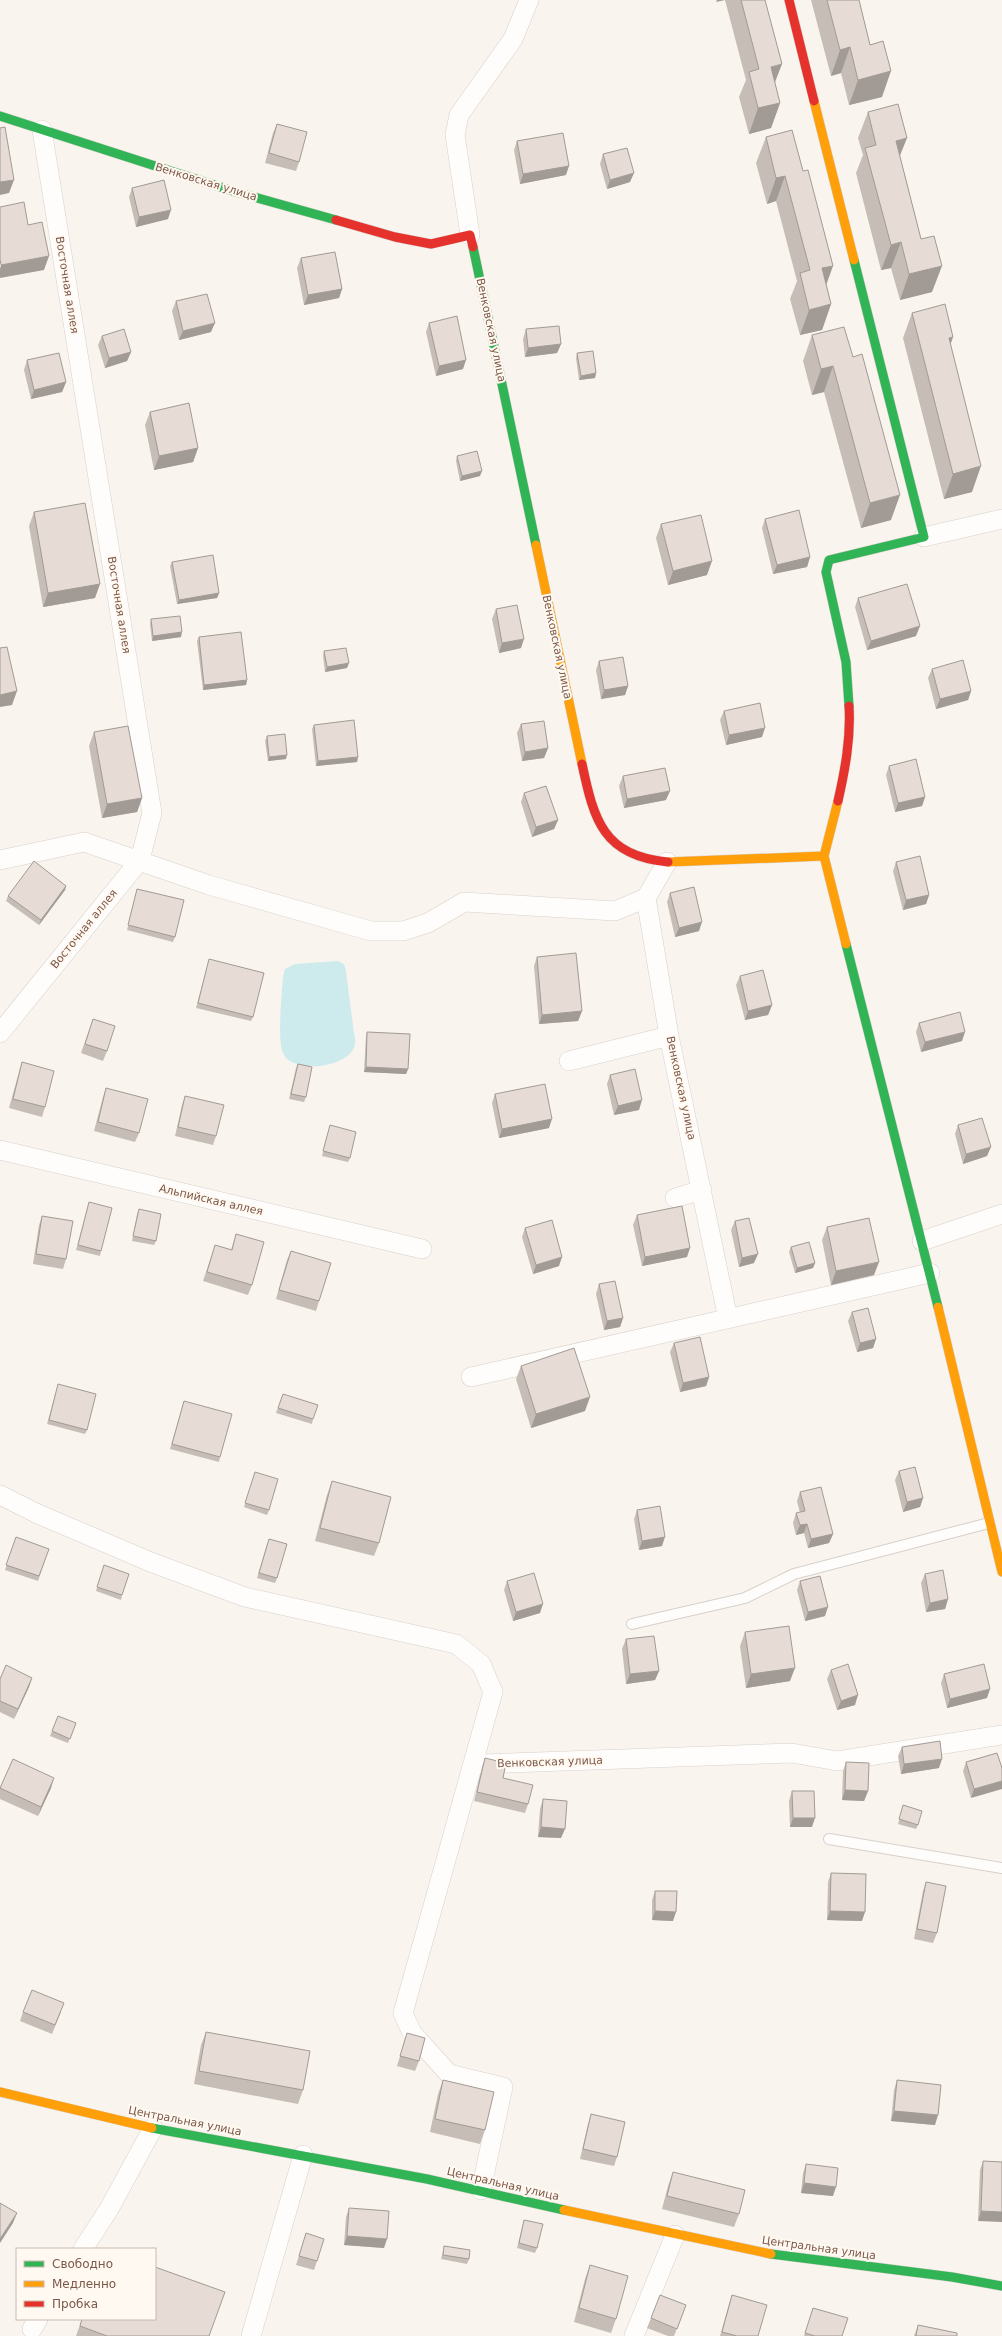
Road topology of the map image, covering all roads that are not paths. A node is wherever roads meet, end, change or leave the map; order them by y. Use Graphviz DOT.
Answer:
graph roads {
  1 [pos="529,0"];
  2 [pos="789,0"];
  3 [pos="0,116"];
  4 [pos="42,130"];
  5 [pos="470,234"];
  6 [pos="1002,519"];
  7 [pos="924,537"];
  8 [pos="824,856"];
  9 [pos="0,860"];
  10 [pos="140,860"];
  11 [pos="667,862"];
  12 [pos="646,898"];
  13 [pos="0,1033"];
  14 [pos="669,1036"];
  15 [pos="569,1061"];
  16 [pos="0,1150"];
  17 [pos="702,1190"];
  18 [pos="675,1198"];
  19 [pos="1002,1214"];
  20 [pos="922,1241"];
  21 [pos="422,1249"];
  22 [pos="930,1273"];
  23 [pos="728,1319"];
  24 [pos="471,1377"];
  25 [pos="0,1495"];
  26 [pos="989,1523"];
  27 [pos="1002,1572"];
  28 [pos="632,1624"];
  29 [pos="1002,1736"];
  30 [pos="471,1765"];
  31 [pos="829,1839"];
  32 [pos="1002,1868"];
  33 [pos="0,2092"];
  34 [pos="153,2128"];
  35 [pos="303,2155"];
  36 [pos="481,2190"];
  37 [pos="674,2235"];
  38 [pos="84,2248"];
  39 [pos="1002,2286"];
  40 [pos="251,2336"];
  41 [pos="634,2336"];
  1 -- 5 [label="street"];
  2 -- 7 [label="street"];
  3 -- 4 [label="street, Венковская улица"];
  4 -- 5 [label="street, Венковская улица"];
  4 -- 10 [label="street, Восточная аллея"];
  5 -- 11 [label="street, Венковская улица"];
  6 -- 7 [label="street"];
  7 -- 8 [label="street"];
  8 -- 11 [label="street, Венковская улица"];
  8 -- 20 [label="street"];
  9 -- 10 [label="street"];
  10 -- 12 [label="street"];
  10 -- 13 [label="street, Восточная аллея"];
  11 -- 12 [label="street"];
  12 -- 14 [label="street, Венковская улица"];
  14 -- 15 [label="street"];
  14 -- 17 [label="street, Венковская улица"];
  16 -- 21 [label="street, Альпийская аллея"];
  17 -- 18 [label="street"];
  17 -- 23 [label="street, Венковская улица"];
  19 -- 20 [label="street"];
  20 -- 22 [label="street"];
  22 -- 23 [label="street"];
  22 -- 26 [label="street"];
  23 -- 24 [label="street"];
  25 -- 30 [label="street"];
  26 -- 27 [label="street"];
  26 -- 28 [label="lane"];
  29 -- 30 [label="street, Венковская улица"];
  30 -- 36 [label="street"];
  31 -- 32 [label="lane"];
  33 -- 34 [label="street, Центральная улица"];
  34 -- 35 [label="street, Центральная улица"];
  34 -- 38 [label="street"];
  35 -- 36 [label="street, Центральная улица"];
  35 -- 40 [label="street"];
  36 -- 37 [label="street, Центральная улица"];
  37 -- 39 [label="street, Центральная улица"];
  37 -- 41 [label="street"];
}
